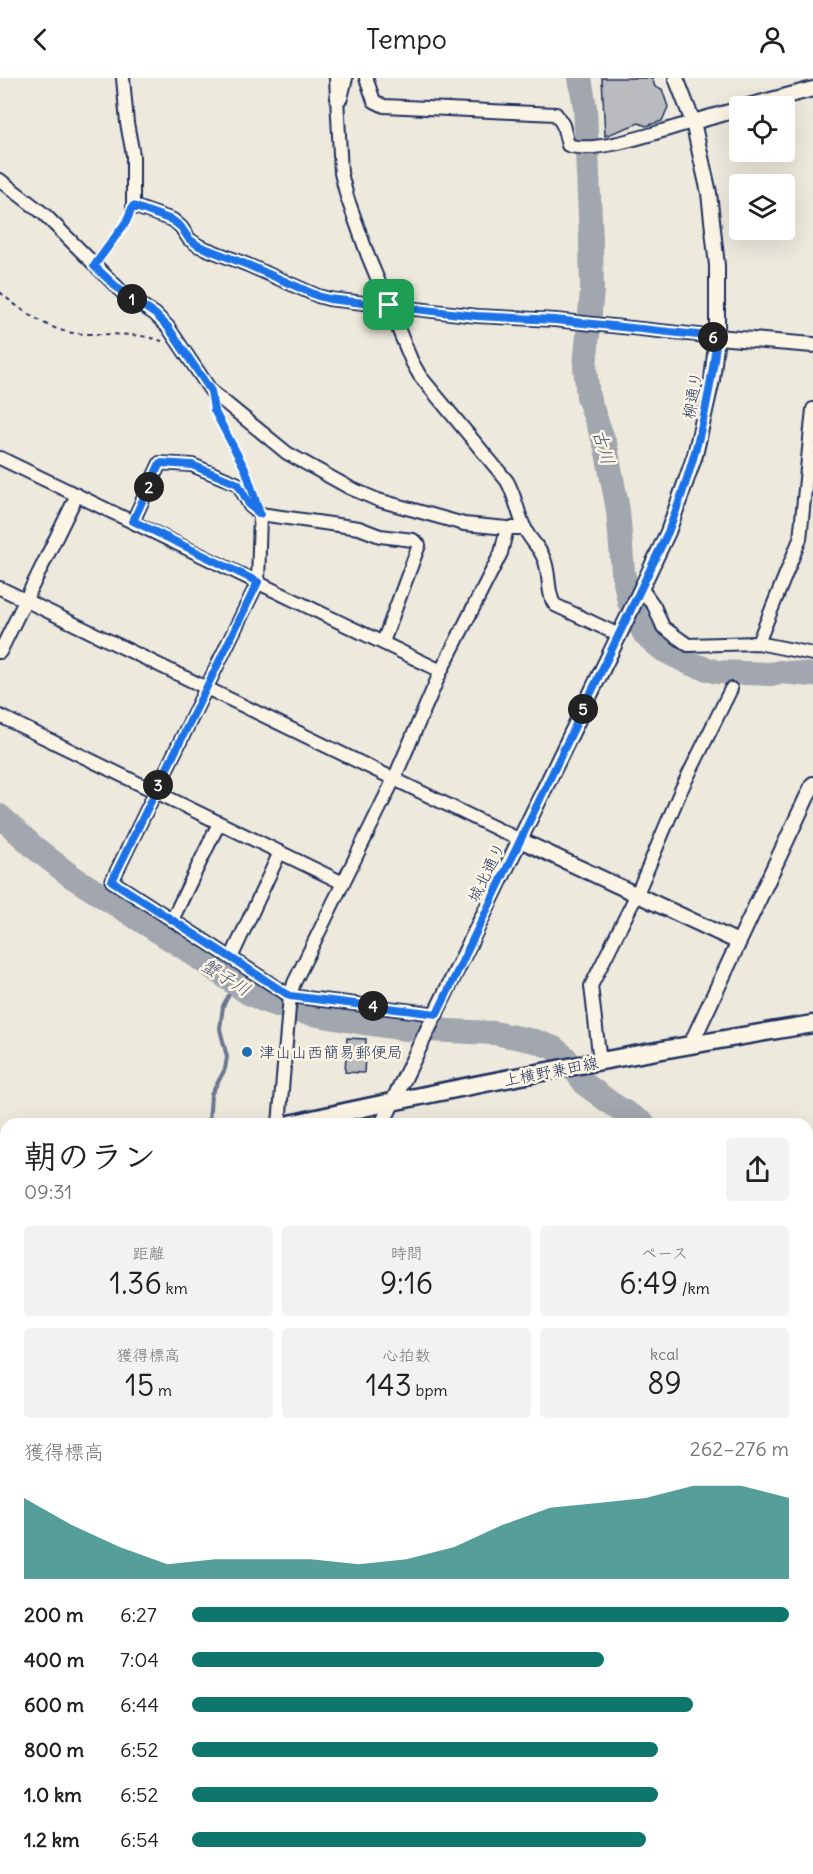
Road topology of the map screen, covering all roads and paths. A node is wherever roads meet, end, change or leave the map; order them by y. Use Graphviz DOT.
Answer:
graph roads {
  1 [pos="123,78"];
  2 [pos="336,78"];
  3 [pos="346,78"];
  4 [pos="366,78"];
  5 [pos="676,78"];
  6 [pos="813,88"];
  7 [pos="784,96"];
  8 [pos="337,104"];
  9 [pos="729,112"];
  10 [pos="693,122"];
  11 [pos="0,180"];
  12 [pos="133,206"];
  13 [pos="94,266"];
  14 [pos="0,292"];
  15 [pos="389,305"];
  16 [pos="717,337"];
  17 [pos="813,345"];
  18 [pos="181,348"];
  19 [pos="211,391"];
  20 [pos="813,409"];
  21 [pos="0,458"];
  22 [pos="250,480"];
  23 [pos="77,495"];
  24 [pos="260,514"];
  25 [pos="133,521"];
  26 [pos="507,528"];
  27 [pos="525,528"];
  28 [pos="258,582"];
  29 [pos="0,588"];
  30 [pos="640,589"];
  31 [pos="25,600"];
  32 [pos="620,632"];
  33 [pos="383,642"];
  34 [pos="759,643"];
  35 [pos="0,652"];
  36 [pos="813,654"];
  37 [pos="441,671"];
  38 [pos="206,688"];
  39 [pos="731,688"];
  40 [pos="0,716"];
  41 [pos="393,779"];
  42 [pos="813,784"];
  43 [pos="155,791"];
  44 [pos="219,823"];
  45 [pos="520,840"];
  46 [pos="280,852"];
  47 [pos="343,883"];
  48 [pos="637,894"];
  49 [pos="172,920"];
  50 [pos="738,942"];
  51 [pos="231,958"];
  52 [pos="290,996"];
  53 [pos="435,1017"];
  54 [pos="813,1024"];
  55 [pos="691,1044"];
  56 [pos="591,1064"];
  57 [pos="393,1100"];
  58 [pos="280,1118"];
  59 [pos="316,1118"];
  60 [pos="385,1118"];
  1 -- 12 [label="street"];
  2 -- 8 [label="street"];
  3 -- 8 [label="street"];
  4 -- 10 [label="street"];
  5 -- 10 [label="street, 柳通り"];
  6 -- 7 [label="street"];
  8 -- 15 [label="street"];
  9 -- 10 [label="street"];
  10 -- 16 [label="street, 柳通り"];
  11 -- 13 [label="street"];
  12 -- 13 [label="path"];
  12 -- 15 [label="street"];
  13 -- 18 [label="street"];
  14 -- 18 [label="path"];
  15 -- 16 [label="street"];
  15 -- 27 [label="street"];
  16 -- 17 [label="street"];
  16 -- 30 [label="street, 柳通り"];
  18 -- 19 [label="street"];
  19 -- 22 [label="path"];
  19 -- 26 [label="street"];
  20 -- 34 [label="street"];
  21 -- 23 [label="street"];
  23 -- 25 [label="street"];
  23 -- 31 [label="street"];
  24 -- 25 [label="street"];
  24 -- 28 [label="street"];
  24 -- 33 [label="street"];
  25 -- 28 [label="street"];
  26 -- 27 [label="street"];
  26 -- 37 [label="street"];
  27 -- 32 [label="street"];
  28 -- 33 [label="street"];
  28 -- 38 [label="street"];
  29 -- 31 [label="street"];
  30 -- 32 [label="street, 柳通り"];
  30 -- 34 [label="street"];
  31 -- 35 [label="street"];
  31 -- 38 [label="street"];
  32 -- 45 [label="street, 城北通り"];
  33 -- 37 [label="street"];
  34 -- 36 [label="street"];
  37 -- 41 [label="street"];
  38 -- 41 [label="street"];
  38 -- 43 [label="street"];
  39 -- 48 [label="street"];
  40 -- 43 [label="street"];
  41 -- 45 [label="street"];
  41 -- 47 [label="street"];
  42 -- 50 [label="street"];
  43 -- 44 [label="street"];
  43 -- 49 [label="street"];
  44 -- 46 [label="street"];
  44 -- 49 [label="street"];
  45 -- 48 [label="street"];
  45 -- 53 [label="street, 城北通り"];
  46 -- 47 [label="street"];
  46 -- 51 [label="street"];
  47 -- 52 [label="street"];
  48 -- 50 [label="street"];
  48 -- 56 [label="street"];
  49 -- 51 [label="street"];
  50 -- 55 [label="street"];
  51 -- 52 [label="street"];
  52 -- 53 [label="street"];
  52 -- 58 [label="street"];
  53 -- 57 [label="street, 城北通り"];
  54 -- 55 [label="main road, 上横野兼田線"];
  55 -- 56 [label="main road, 上横野兼田線"];
  56 -- 57 [label="main road, 上横野兼田線"];
  57 -- 59 [label="main road, 上横野兼田線"];
  57 -- 60 [label="street, 城北通り"];
}
